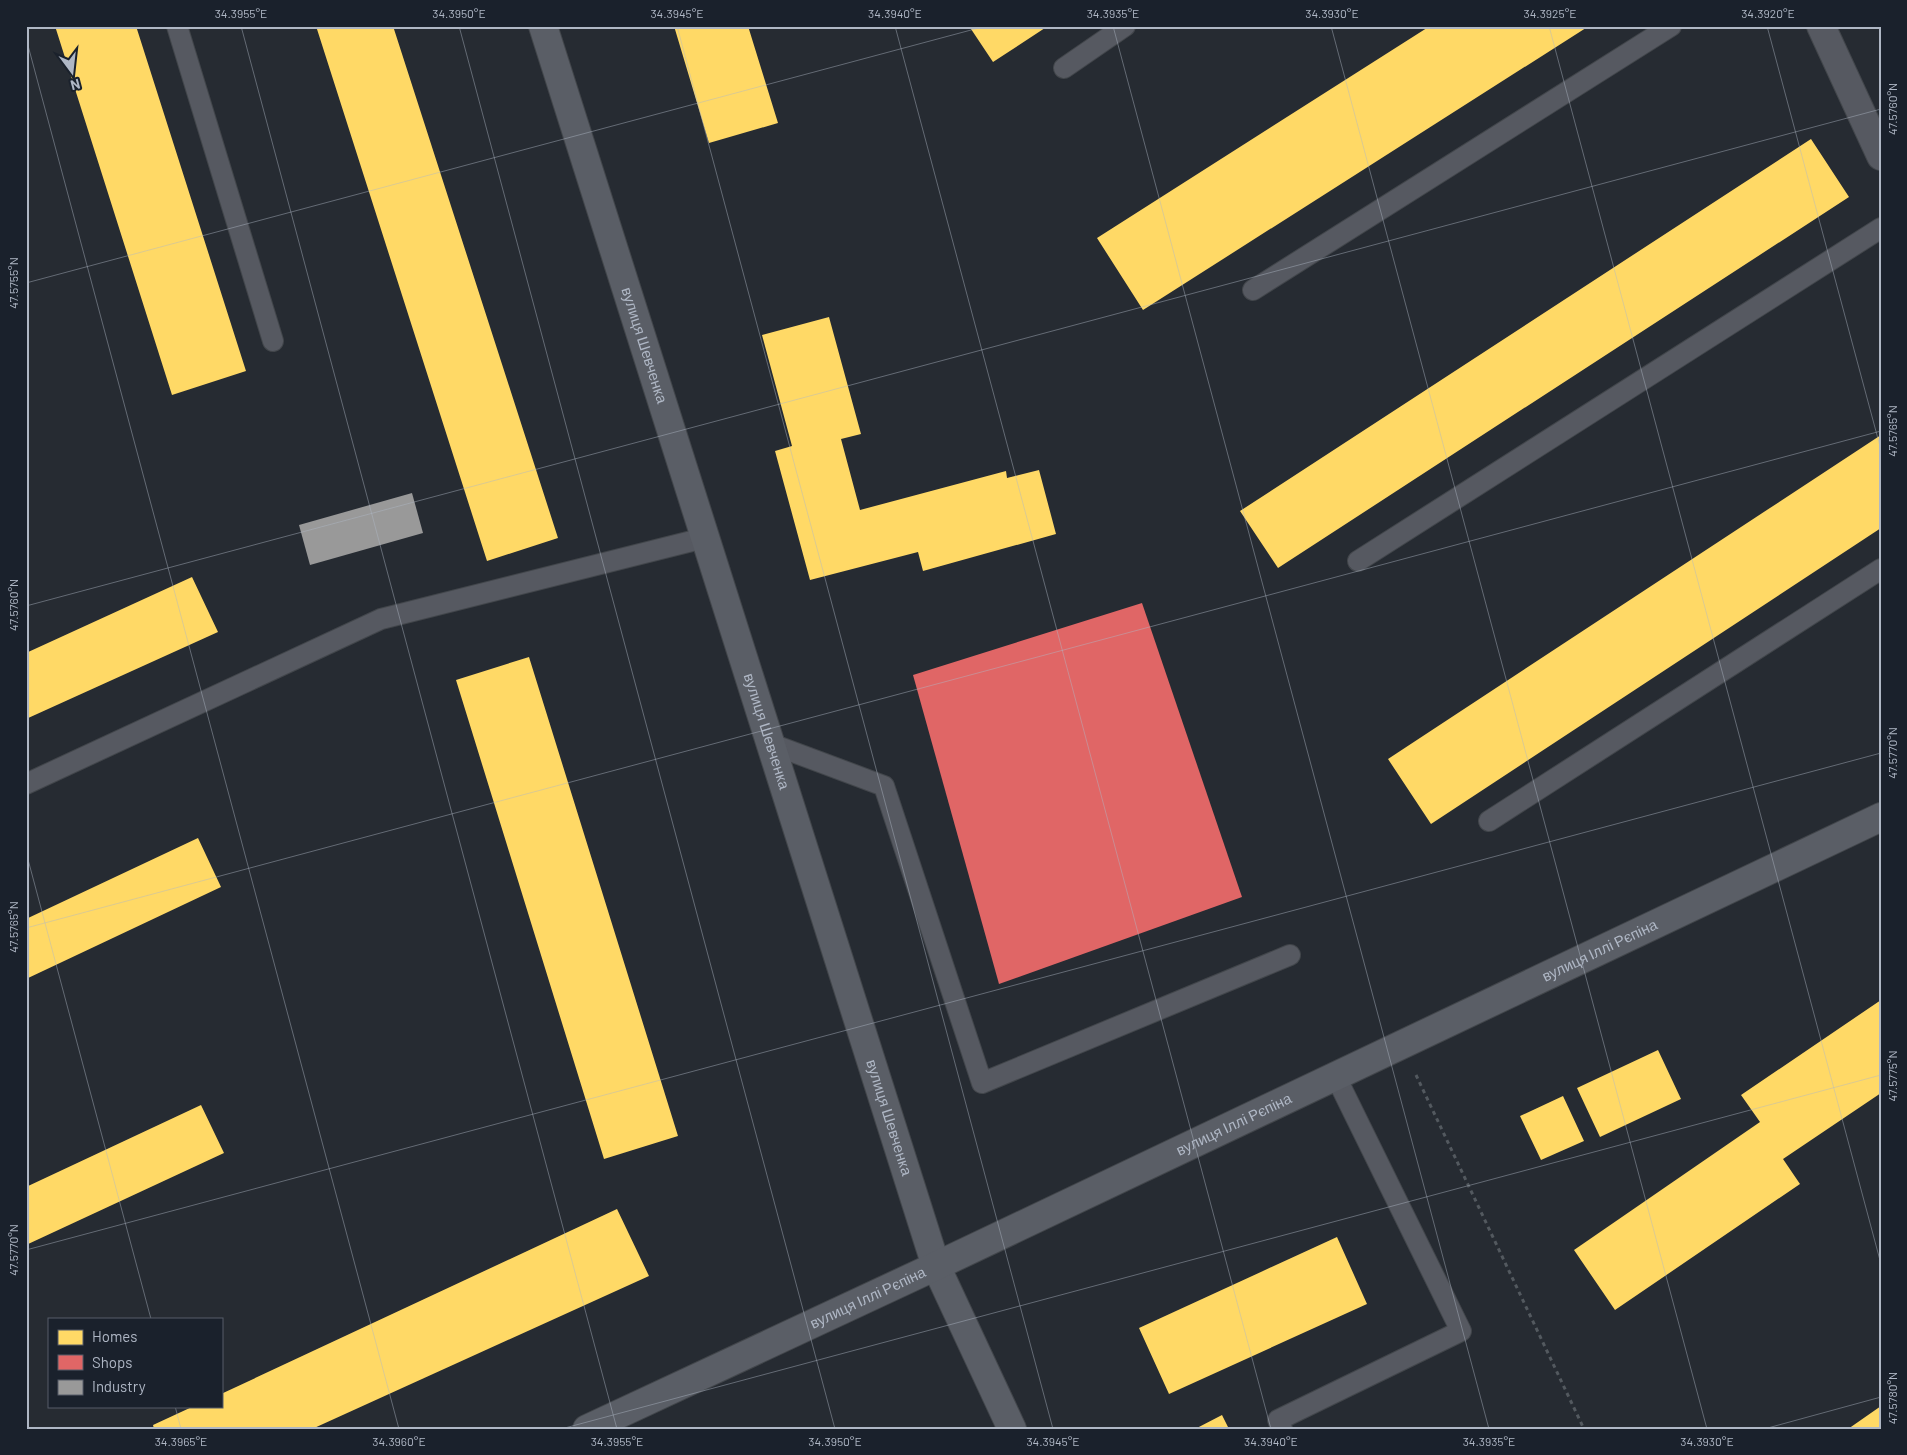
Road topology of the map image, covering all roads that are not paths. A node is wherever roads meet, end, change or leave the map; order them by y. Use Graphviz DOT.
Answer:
graph roads {
  1 [pos="177,26"];
  2 [pos="543,26"];
  3 [pos="1125,26"];
  4 [pos="1672,26"];
  5 [pos="1821,26"];
  6 [pos="1064,68"];
  7 [pos="1881,156"];
  8 [pos="1881,228"];
  9 [pos="1253,290"];
  10 [pos="274,341"];
  11 [pos="704,538"];
  12 [pos="1358,561"];
  13 [pos="1881,569"];
  14 [pos="769,743"];
  15 [pos="26,784"];
  16 [pos="1881,817"];
  17 [pos="1489,821"];
  18 [pos="1290,955"];
  19 [pos="1336,1077"];
  20 [pos="936,1266"];
  21 [pos="587,1429"];
  22 [pos="1012,1429"];
  23 [pos="1282,1429"];
  1 -- 10 [label="lane"];
  2 -- 11 [label="street, вулиця Шевченка"];
  3 -- 6 [label="lane"];
  4 -- 9 [label="lane"];
  5 -- 7 [label="street"];
  8 -- 12 [label="lane"];
  11 -- 14 [label="street, вулиця Шевченка"];
  11 -- 15 [label="lane"];
  13 -- 17 [label="lane"];
  14 -- 18 [label="lane"];
  14 -- 20 [label="street, вулиця Шевченка"];
  16 -- 19 [label="street, вулиця Іллі Рєпіна"];
  19 -- 20 [label="street, вулиця Іллі Рєпіна"];
  19 -- 23 [label="lane"];
  20 -- 21 [label="street, вулиця Іллі Рєпіна"];
  20 -- 22 [label="street, вулиця Шевченка"];
}
